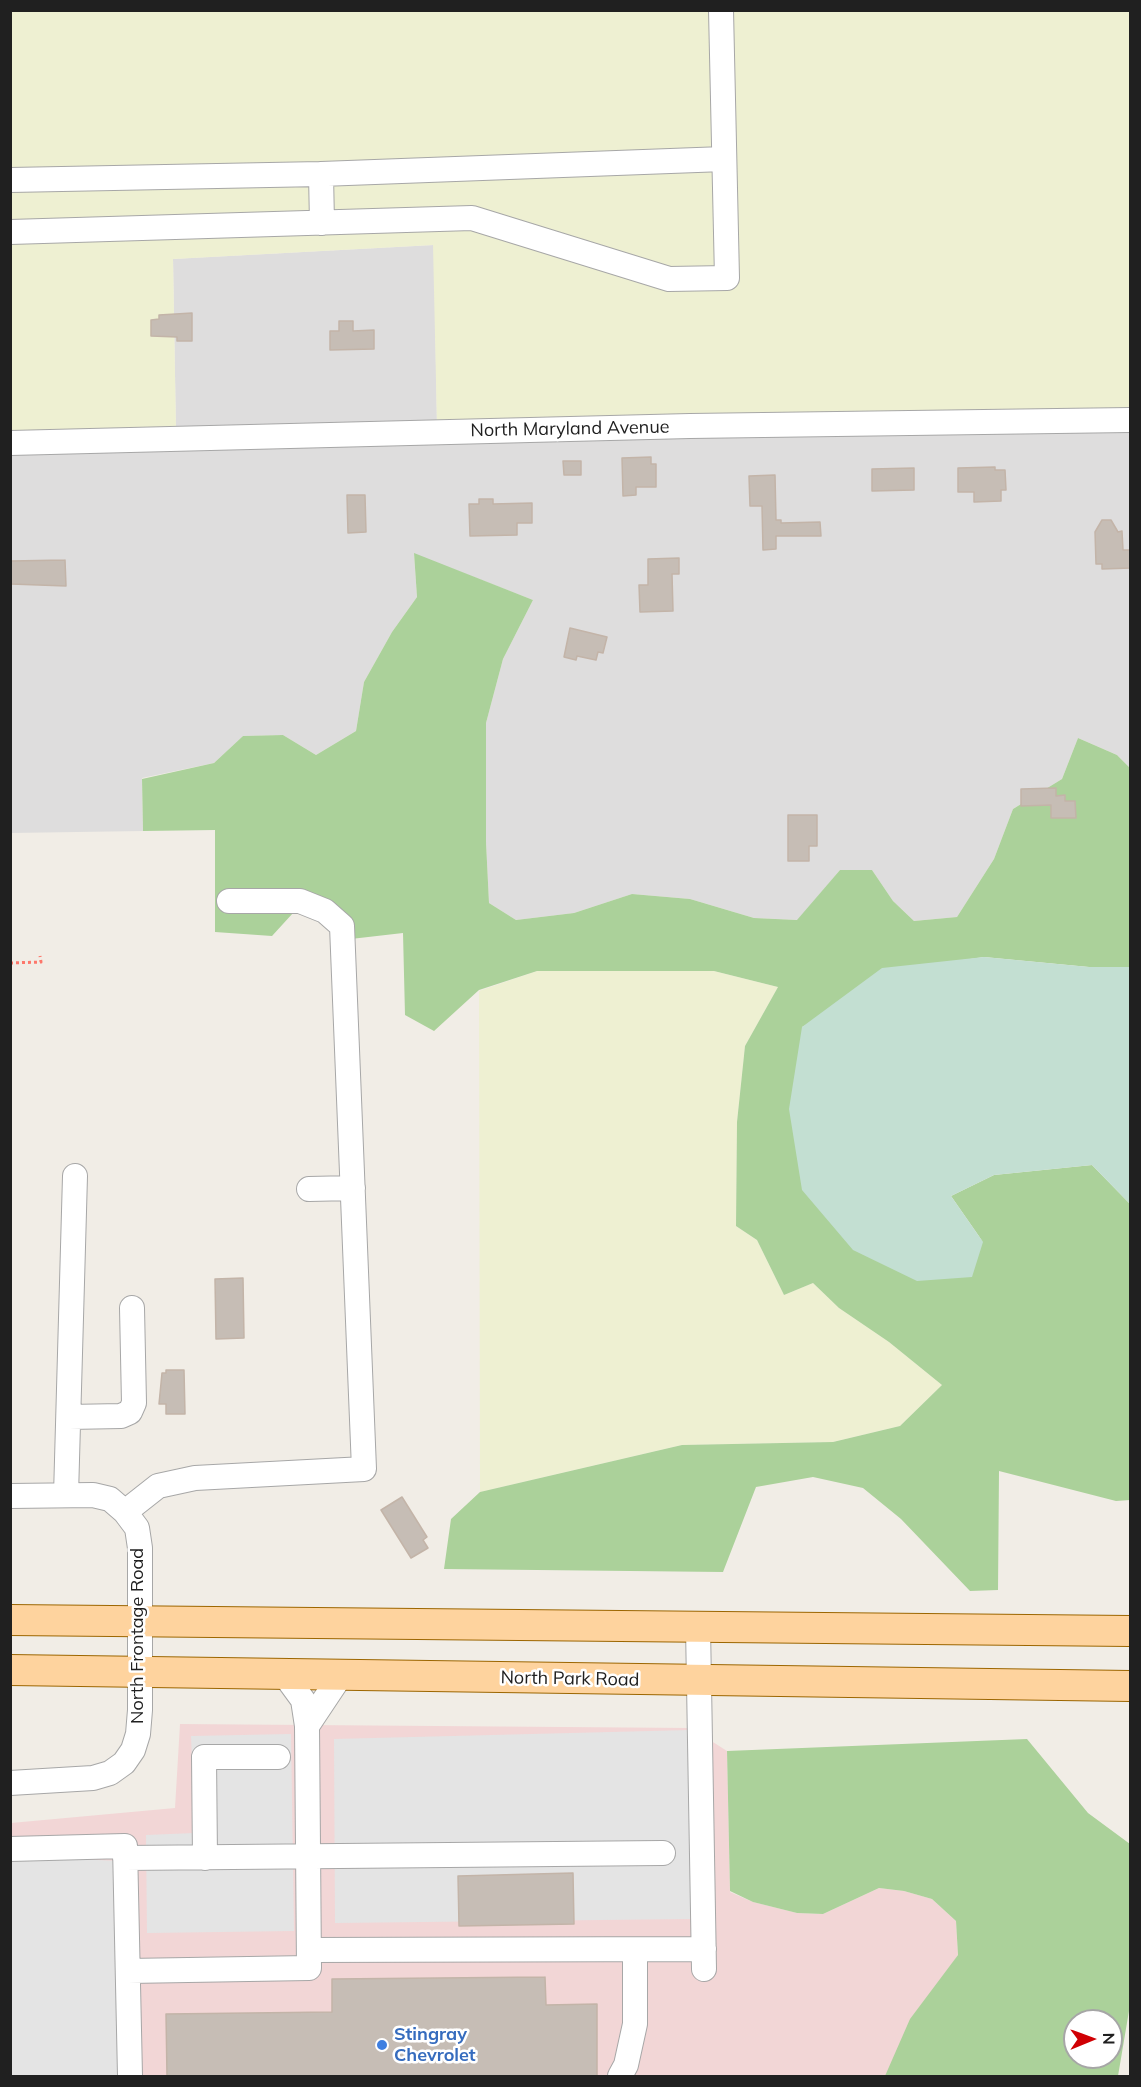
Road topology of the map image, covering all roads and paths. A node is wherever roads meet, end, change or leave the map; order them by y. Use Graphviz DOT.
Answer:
graph roads {
  1 [pos="720,10"];
  2 [pos="723,159"];
  3 [pos="321,174"];
  4 [pos="10,180"];
  5 [pos="322,223"];
  6 [pos="10,232"];
  7 [pos="1131,420"];
  8 [pos="10,443"];
  9 [pos="229,901"];
  10 [pos="40,956"];
  11 [pos="10,963"];
  12 [pos="75,1176"];
  13 [pos="353,1188"];
  14 [pos="309,1190"];
  15 [pos="132,1308"];
  16 [pos="69,1417"];
  17 [pos="66,1495"];
  18 [pos="10,1496"];
  19 [pos="126,1512"];
  20 [pos="10,1620"];
  21 [pos="139,1621"];
  22 [pos="698,1627"];
  23 [pos="1131,1631"];
  24 [pos="10,1670"];
  25 [pos="139,1671"];
  26 [pos="284,1674"];
  27 [pos="341,1675"];
  28 [pos="701,1682"];
  29 [pos="1131,1686"];
  30 [pos="307,1726"];
  31 [pos="278,1757"];
  32 [pos="10,1783"];
  33 [pos="10,1849"];
  34 [pos="663,1853"];
  35 [pos="125,1858"];
  36 [pos="205,1858"];
  37 [pos="308,1858"];
  38 [pos="309,1950"];
  39 [pos="635,1950"];
  40 [pos="128,1971"];
  41 [pos="130,2076"];
  42 [pos="620,2076"];
  1 -- 2 [label="street"];
  2 -- 3 [label="street"];
  2 -- 5 [label="street"];
  3 -- 4 [label="street"];
  3 -- 5 [label="street"];
  5 -- 6 [label="street"];
  7 -- 8 [label="street, North Maryland Avenue"];
  9 -- 13 [label="street"];
  10 -- 11 [label="path"];
  12 -- 16 [label="street"];
  13 -- 14 [label="street"];
  13 -- 19 [label="street"];
  15 -- 16 [label="street"];
  16 -- 17 [label="street"];
  17 -- 18 [label="street"];
  17 -- 19 [label="street"];
  19 -- 21 [label="street, North Frontage Road"];
  20 -- 21 [label="main road"];
  21 -- 22 [label="main road"];
  21 -- 25 [label="street, North Frontage Road"];
  22 -- 23 [label="main road"];
  22 -- 28 [label="street"];
  24 -- 25 [label="main road, North Park Road"];
  25 -- 26 [label="main road, North Park Road"];
  25 -- 32 [label="street, North Frontage Road"];
  26 -- 27 [label="main road, North Park Road"];
  26 -- 30 [label="street"];
  27 -- 28 [label="main road, North Park Road"];
  27 -- 30 [label="street"];
  28 -- 29 [label="main road, North Park Road"];
  28 -- 39 [label="street"];
  30 -- 37 [label="street"];
  31 -- 36 [label="street"];
  33 -- 35 [label="street"];
  34 -- 37 [label="street"];
  35 -- 36 [label="street"];
  35 -- 40 [label="street"];
  36 -- 37 [label="street"];
  37 -- 38 [label="street"];
  38 -- 39 [label="street"];
  38 -- 40 [label="street"];
  39 -- 42 [label="street"];
  40 -- 41 [label="street"];
}
